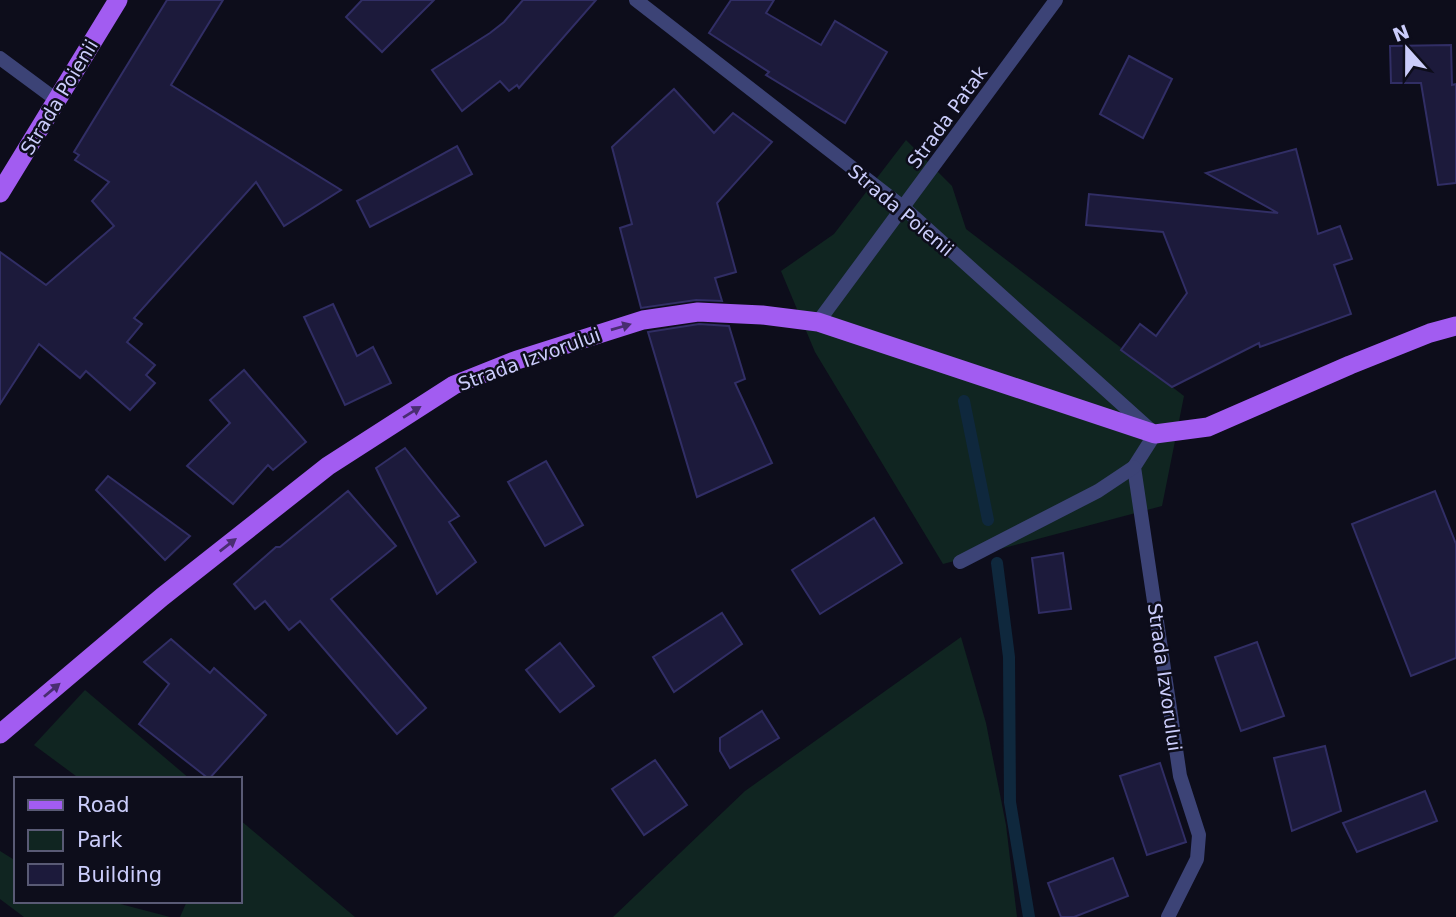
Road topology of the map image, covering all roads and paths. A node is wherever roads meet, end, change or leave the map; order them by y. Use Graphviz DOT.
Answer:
graph roads {
  1 [pos="118,0"];
  2 [pos="636,0"];
  3 [pos="1056,0"];
  4 [pos="0,58"];
  5 [pos="58,101"];
  6 [pos="0,193"];
  7 [pos="904,208"];
  8 [pos="818,322"];
  9 [pos="1456,326"];
  10 [pos="1156,434"];
  11 [pos="1134,467"];
  12 [pos="960,562"];
  13 [pos="0,734"];
  14 [pos="1168,917"];
  1 -- 5 [label="main road, Strada Poienii"];
  2 -- 7 [label="street, Strada Poienii"];
  3 -- 7 [label="street, Strada Patak"];
  4 -- 5 [label="street"];
  5 -- 6 [label="main road, Strada Poienii"];
  7 -- 8 [label="street, Strada Patak"];
  7 -- 10 [label="street, Strada Poienii"];
  8 -- 10 [label="main road, Strada Izvorului"];
  13 -- 8 [label="main road, Strada Izvorului, one-way"];
  9 -- 10 [label="main road, Strada Izvorului"];
  10 -- 11 [label="street"];
  11 -- 12 [label="street"];
  11 -- 14 [label="street, Strada Izvorului"];
}
